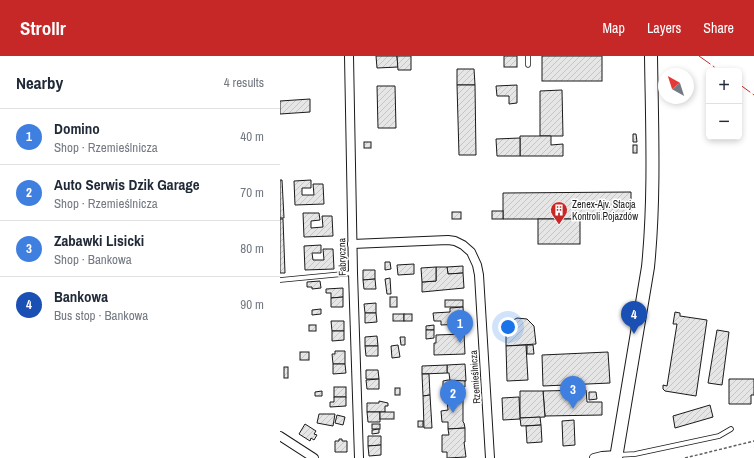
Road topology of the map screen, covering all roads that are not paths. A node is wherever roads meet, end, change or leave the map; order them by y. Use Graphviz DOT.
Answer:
graph roads {
  1 [pos="349,56"];
  2 [pos="528,56"];
  3 [pos="652,56"];
  4 [pos="528,65"];
  5 [pos="352,244"];
  6 [pos="352,273"];
  7 [pos="280,280"];
  8 [pos="731,429"];
  9 [pos="280,436"];
  10 [pos="616,456"];
  11 [pos="314,458"];
  12 [pos="359,458"];
  13 [pos="490,458"];
  14 [pos="594,458"];
  1 -- 5 [label="street, Fabryczna"];
  2 -- 4 [label="lane"];
  3 -- 10 [label="street"];
  5 -- 6 [label="street, Fabryczna"];
  5 -- 13 [label="street, Rzemieślnicza"];
  6 -- 7 [label="lane"];
  6 -- 12 [label="street, Fabryczna"];
  8 -- 10 [label="lane"];
  9 -- 11 [label="street"];
  10 -- 14 [label="street"];
}
